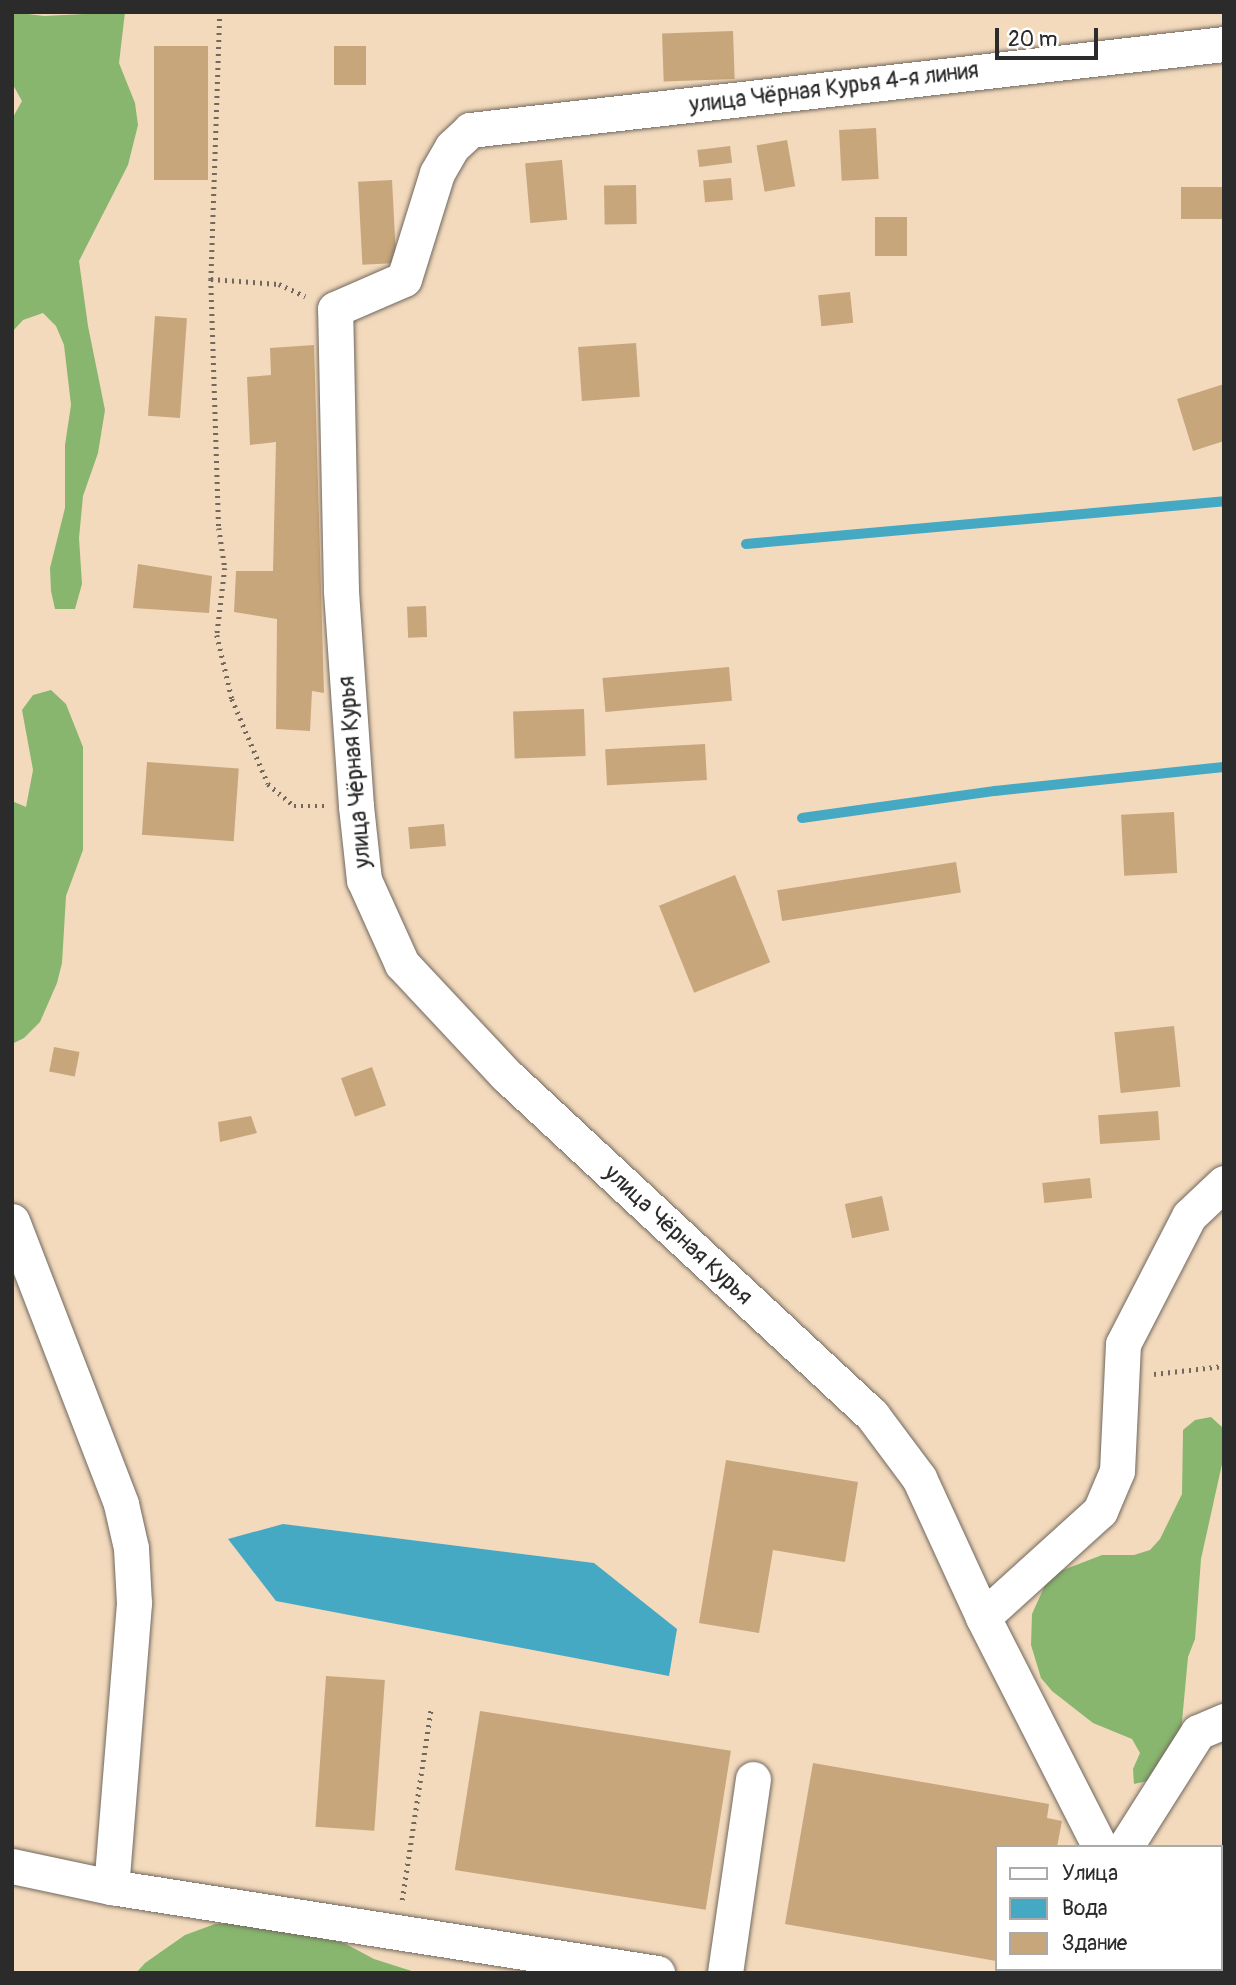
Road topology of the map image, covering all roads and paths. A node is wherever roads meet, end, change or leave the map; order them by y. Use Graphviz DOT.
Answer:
graph roads {
  1 [pos="220,12"];
  2 [pos="1224,44"];
  3 [pos="212,279"];
  4 [pos="335,309"];
  5 [pos="356,806"];
  6 [pos="1224,1183"];
  7 [pos="12,1221"];
  8 [pos="1224,1366"];
  9 [pos="1122,1377"];
  10 [pos="983,1617"];
  11 [pos="431,1708"];
  12 [pos="1224,1721"];
  13 [pos="753,1779"];
  14 [pos="1099,1845"];
  15 [pos="1126,1845"];
  16 [pos="12,1866"];
  17 [pos="111,1887"];
  18 [pos="397,1931"];
  19 [pos="657,1973"];
  20 [pos="725,1973"];
  1 -- 3 [label="path"];
  2 -- 4 [label="street, улица Чёрная Курья 4-я линия"];
  3 -- 4 [label="path"];
  3 -- 5 [label="path"];
  4 -- 5 [label="street, улица Чёрная Курья"];
  5 -- 10 [label="street, улица Чёрная Курья"];
  6 -- 9 [label="street"];
  7 -- 17 [label="street"];
  8 -- 9 [label="path"];
  9 -- 10 [label="street"];
  10 -- 14 [label="street, улица Чёрная Курья"];
  11 -- 18 [label="path"];
  12 -- 15 [label="street"];
  13 -- 20 [label="street"];
  16 -- 17 [label="street"];
  17 -- 18 [label="street"];
  18 -- 19 [label="street"];
}
